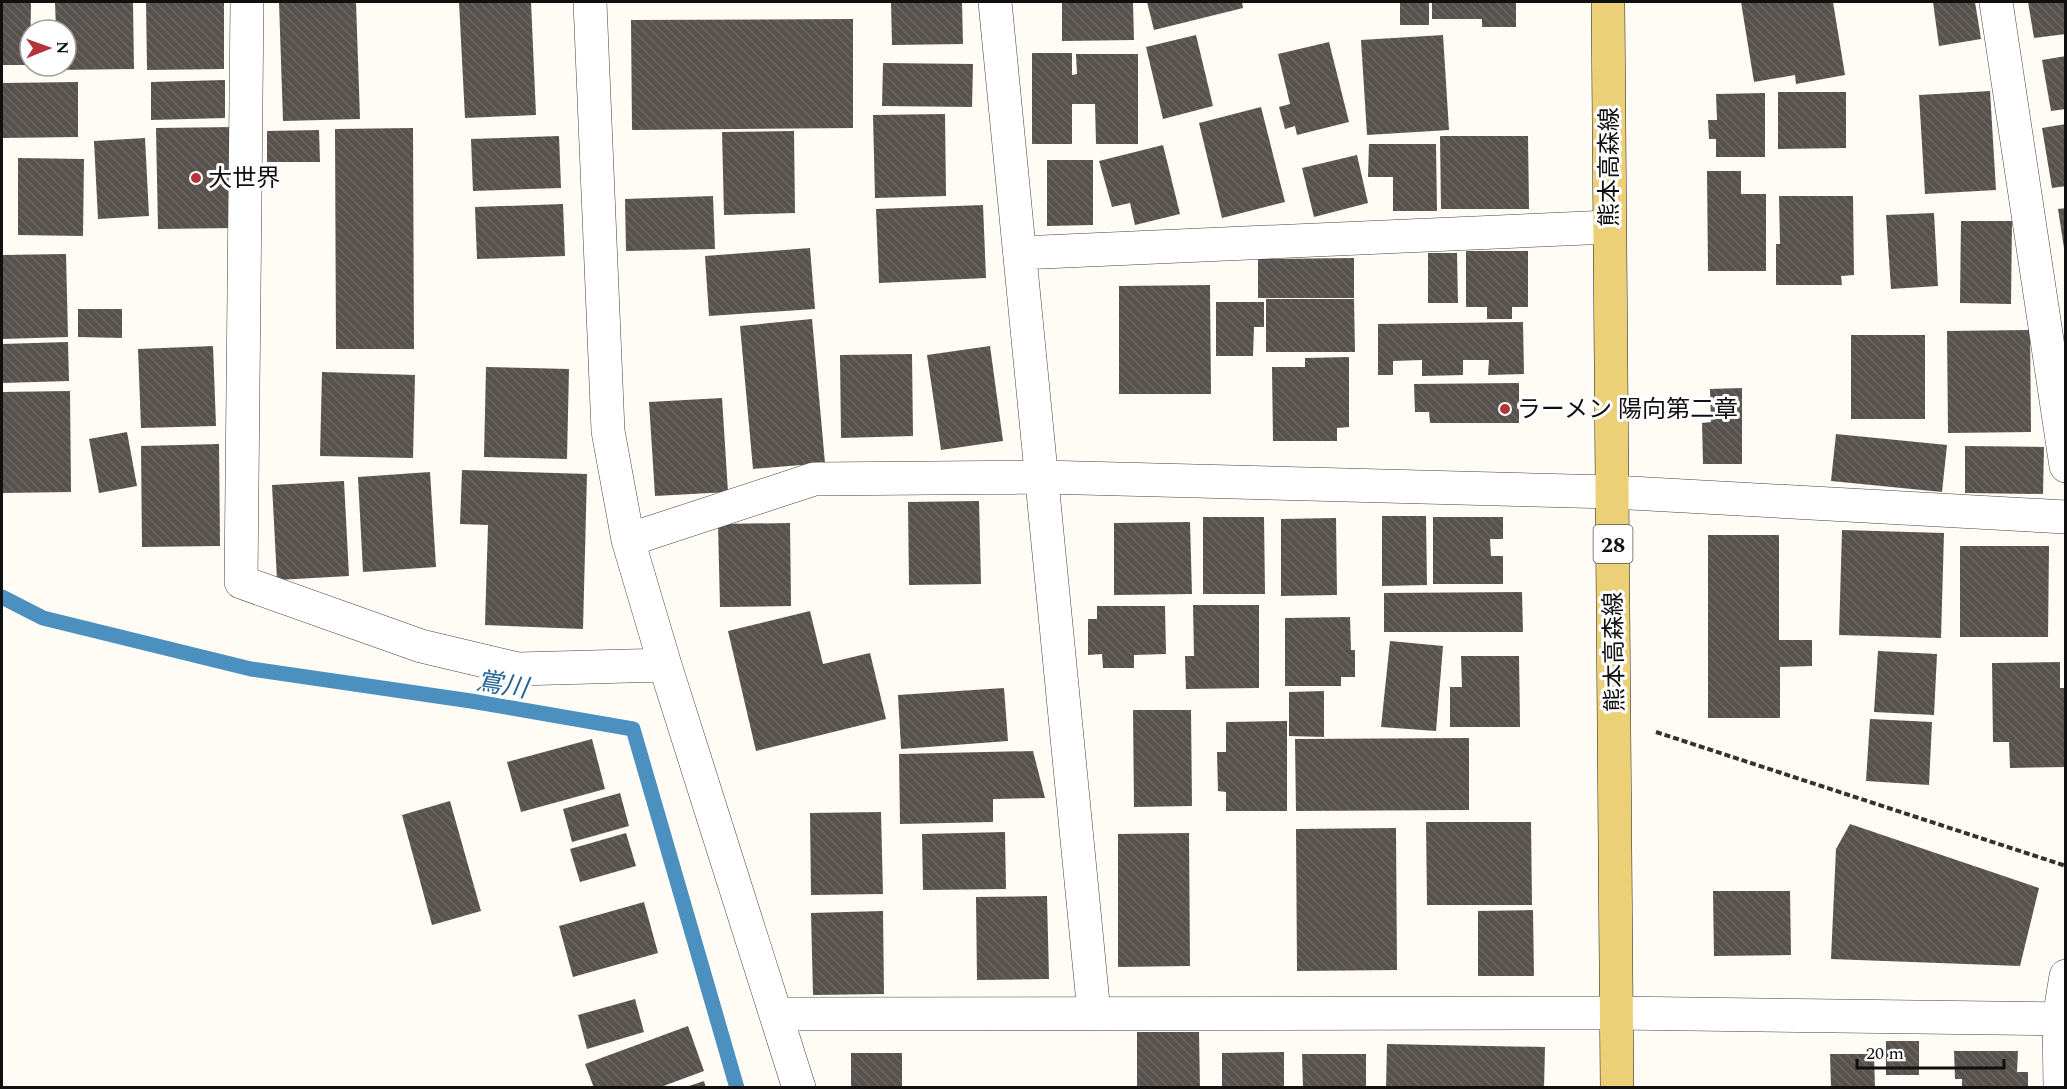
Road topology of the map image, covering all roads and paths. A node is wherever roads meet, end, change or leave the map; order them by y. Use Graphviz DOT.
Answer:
graph roads {
  1 [pos="247,2"];
  2 [pos="590,2"];
  3 [pos="995,2"];
  4 [pos="1608,2"];
  5 [pos="1996,2"];
  6 [pos="1610,227"];
  7 [pos="1020,253"];
  8 [pos="2066,466"];
  9 [pos="1041,477"];
  10 [pos="1612,492"];
  11 [pos="2066,517"];
  12 [pos="628,540"];
  13 [pos="665,666"];
  14 [pos="1615,718"];
  15 [pos="2066,866"];
  16 [pos="2066,976"];
  17 [pos="1094,1013"];
  18 [pos="1617,1013"];
  19 [pos="776,1014"];
  20 [pos="2062,1019"];
  21 [pos="799,1088"];
  22 [pos="1617,1088"];
  23 [pos="2060,1088"];
  1 -- 13 [label="street"];
  2 -- 12 [label="street"];
  3 -- 7 [label="street"];
  4 -- 6 [label="main road, 熊本高森線 / 28"];
  5 -- 8 [label="street"];
  6 -- 7 [label="street"];
  6 -- 10 [label="main road, 熊本高森線 / 28"];
  7 -- 9 [label="street"];
  9 -- 10 [label="street"];
  9 -- 12 [label="street"];
  9 -- 17 [label="street"];
  10 -- 11 [label="street"];
  10 -- 14 [label="main road, 熊本高森線 / 28"];
  12 -- 13 [label="street"];
  13 -- 19 [label="street"];
  14 -- 15 [label="path"];
  14 -- 18 [label="main road, 熊本高森線 / 28"];
  16 -- 20 [label="street"];
  17 -- 18 [label="street"];
  17 -- 19 [label="street"];
  18 -- 20 [label="street"];
  18 -- 22 [label="main road, 熊本高森線 / 28"];
  19 -- 21 [label="street"];
  20 -- 23 [label="street"];
}
